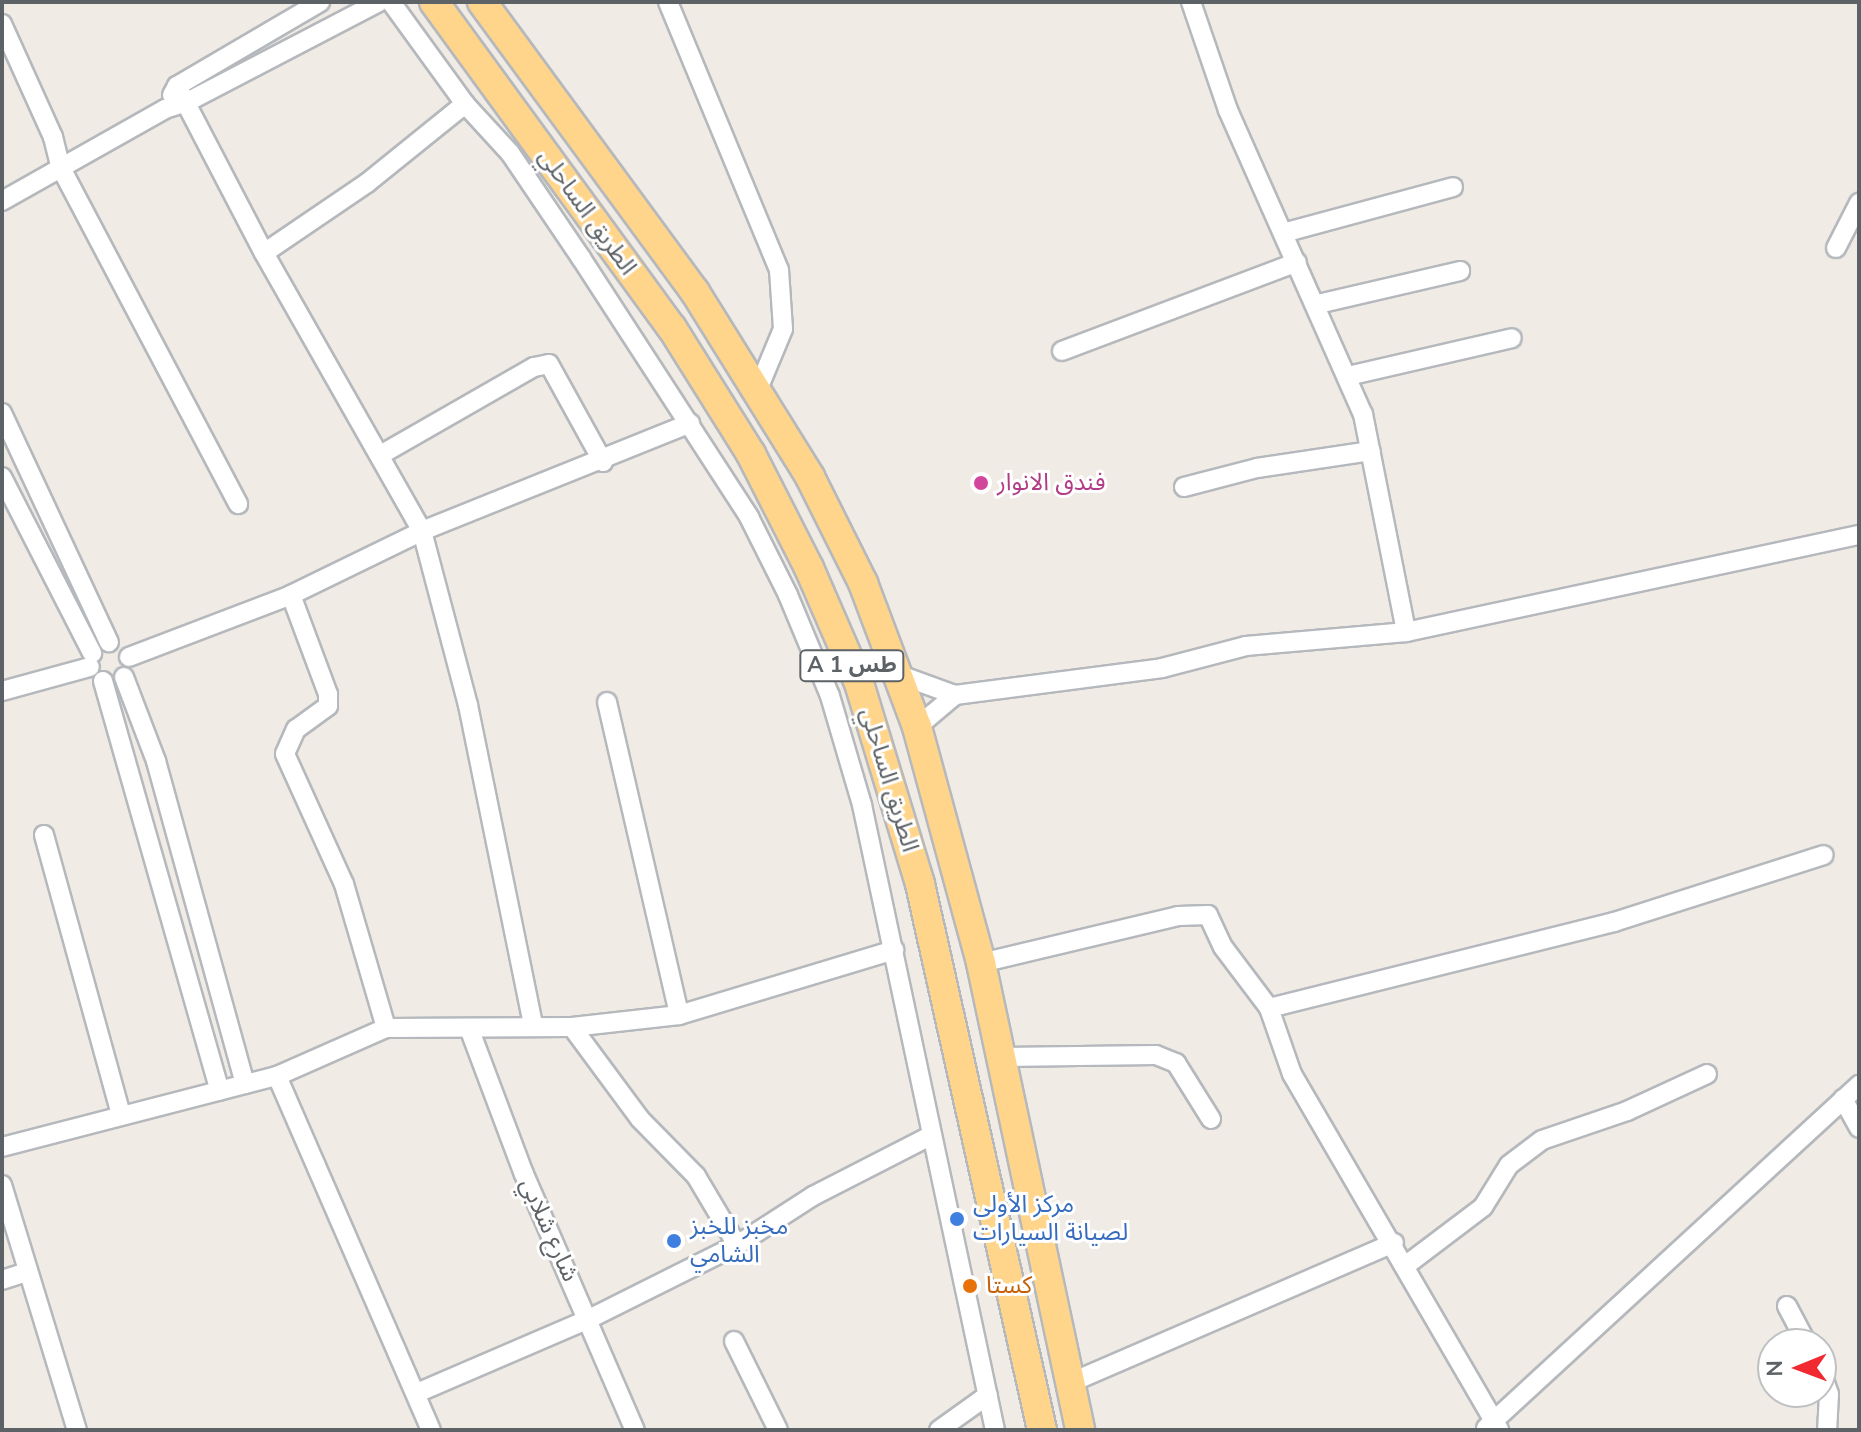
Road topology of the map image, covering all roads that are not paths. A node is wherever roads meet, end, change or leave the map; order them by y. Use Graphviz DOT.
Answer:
graph roads {
  1 [pos="320,2"];
  2 [pos="379,2"];
  3 [pos="391,2"];
  4 [pos="434,2"];
  5 [pos="482,2"];
  6 [pos="668,2"];
  7 [pos="1191,2"];
  8 [pos="2,24"];
  9 [pos="177,86"];
  10 [pos="187,102"];
  11 [pos="465,104"];
  12 [pos="165,109"];
  13 [pos="61,168"];
  14 [pos="1453,187"];
  15 [pos="2,201"];
  16 [pos="1859,203"];
  17 [pos="1283,233"];
  18 [pos="1836,248"];
  19 [pos="264,253"];
  20 [pos="1297,262"];
  21 [pos="1460,271"];
  22 [pos="1318,304"];
  23 [pos="1512,338"];
  24 [pos="1062,351"];
  25 [pos="1348,376"];
  26 [pos="758,389"];
  27 [pos="2,413"];
  28 [pos="690,423"];
  29 [pos="1371,451"];
  30 [pos="382,454"];
  31 [pos="603,462"];
  32 [pos="2,477"];
  33 [pos="1184,487"];
  34 [pos="238,504"];
  35 [pos="422,531"];
  36 [pos="1859,535"];
  37 [pos="291,595"];
  38 [pos="1406,632"];
  39 [pos="109,642"];
  40 [pos="129,657"];
  41 [pos="95,667"];
  42 [pos="897,674"];
  43 [pos="124,677"];
  44 [pos="3,689"];
  45 [pos="955,695"];
  46 [pos="607,702"];
  47 [pos="917,727"];
  48 [pos="44,835"];
  49 [pos="1824,855"];
  50 [pos="894,950"];
  51 [pos="981,963"];
  52 [pos="1269,1008"];
  53 [pos="679,1015"];
  54 [pos="533,1025"];
  55 [pos="572,1027"];
  56 [pos="386,1028"];
  57 [pos="469,1028"];
  58 [pos="1002,1057"];
  59 [pos="1707,1074"];
  60 [pos="277,1076"];
  61 [pos="245,1084"];
  62 [pos="1859,1085"];
  63 [pos="220,1091"];
  64 [pos="1843,1099"];
  65 [pos="121,1114"];
  66 [pos="1211,1119"];
  67 [pos="1859,1128"];
  68 [pos="930,1136"];
  69 [pos="2,1147"];
  70 [pos="2,1185"];
  71 [pos="1394,1243"];
  72 [pos="737,1245"];
  73 [pos="1405,1266"];
  74 [pos="26,1272"];
  75 [pos="2,1280"];
  76 [pos="1787,1306"];
  77 [pos="589,1319"];
  78 [pos="1799,1328"];
  79 [pos="734,1341"];
  80 [pos="1070,1383"];
  81 [pos="417,1393"];
  82 [pos="988,1395"];
  83 [pos="1828,1408"];
  84 [pos="1492,1427"];
  85 [pos="425,1428"];
  86 [pos="77,1430"];
  87 [pos="635,1430"];
  88 [pos="778,1430"];
  89 [pos="939,1430"];
  90 [pos="995,1430"];
  91 [pos="1042,1430"];
  92 [pos="1080,1430"];
  93 [pos="1827,1430"];
  1 -- 9 [label="street"];
  2 -- 10 [label="street"];
  3 -- 11 [label="street"];
  4 -- 91 [label="highway, الطريق الساحلي / A 1 طس"];
  5 -- 26 [label="highway, الطريق الساحلي / A 1 طس"];
  6 -- 26 [label="street"];
  7 -- 17 [label="street"];
  8 -- 13 [label="street"];
  9 -- 10 [label="street"];
  9 -- 12 [label="street"];
  10 -- 12 [label="street"];
  10 -- 19 [label="street"];
  11 -- 19 [label="street"];
  11 -- 28 [label="street"];
  12 -- 13 [label="street"];
  13 -- 15 [label="street"];
  13 -- 34 [label="street"];
  14 -- 17 [label="street"];
  16 -- 18 [label="street"];
  17 -- 20 [label="street"];
  19 -- 30 [label="street"];
  20 -- 22 [label="street"];
  20 -- 24 [label="street"];
  21 -- 22 [label="street"];
  22 -- 25 [label="street"];
  23 -- 25 [label="street"];
  25 -- 29 [label="street"];
  26 -- 42 [label="highway, الطريق الساحلي / A 1 طس"];
  27 -- 39 [label="street"];
  28 -- 31 [label="street"];
  28 -- 50 [label="street"];
  29 -- 33 [label="street"];
  29 -- 38 [label="street"];
  30 -- 31 [label="street"];
  30 -- 35 [label="street"];
  31 -- 35 [label="street"];
  32 -- 41 [label="street"];
  35 -- 37 [label="street"];
  35 -- 54 [label="street"];
  36 -- 38 [label="street"];
  37 -- 40 [label="street"];
  37 -- 56 [label="street"];
  38 -- 45 [label="street"];
  39 -- 40 [label="street"];
  39 -- 41 [label="street"];
  40 -- 43 [label="street"];
  41 -- 43 [label="street"];
  41 -- 44 [label="street"];
  41 -- 63 [label="street"];
  42 -- 45 [label="street"];
  42 -- 47 [label="highway, الطريق الساحلي / A 1 طس"];
  43 -- 61 [label="street"];
  45 -- 47 [label="street"];
  46 -- 53 [label="street"];
  47 -- 51 [label="highway, الطريق الساحلي / A 1 طس"];
  48 -- 65 [label="street"];
  49 -- 52 [label="street"];
  50 -- 53 [label="street"];
  50 -- 68 [label="street"];
  51 -- 52 [label="street"];
  51 -- 58 [label="highway, الطريق الساحلي / A 1 طس"];
  52 -- 71 [label="street"];
  53 -- 55 [label="street"];
  54 -- 55 [label="street"];
  54 -- 57 [label="street"];
  55 -- 72 [label="street"];
  56 -- 57 [label="street"];
  56 -- 60 [label="street"];
  57 -- 77 [label="street, شارع شلابي"];
  58 -- 66 [label="street"];
  58 -- 80 [label="highway, الطريق الساحلي / A 1 طس"];
  59 -- 73 [label="street"];
  60 -- 61 [label="street"];
  60 -- 81 [label="street"];
  61 -- 63 [label="street"];
  62 -- 64 [label="street"];
  63 -- 65 [label="street"];
  64 -- 67 [label="street"];
  64 -- 84 [label="street"];
  65 -- 69 [label="street"];
  68 -- 72 [label="street"];
  68 -- 82 [label="street"];
  70 -- 74 [label="street"];
  71 -- 73 [label="street"];
  71 -- 80 [label="street"];
  72 -- 77 [label="street"];
  73 -- 84 [label="street"];
  74 -- 75 [label="street"];
  74 -- 86 [label="street"];
  76 -- 78 [label="street"];
  77 -- 81 [label="street"];
  77 -- 87 [label="street, شارع شلابي"];
  79 -- 88 [label="street"];
  80 -- 92 [label="highway, الطريق الساحلي / A 1 طس"];
  81 -- 85 [label="street"];
  82 -- 89 [label="street"];
  82 -- 90 [label="street"];
  83 -- 93 [label="street"];
}
